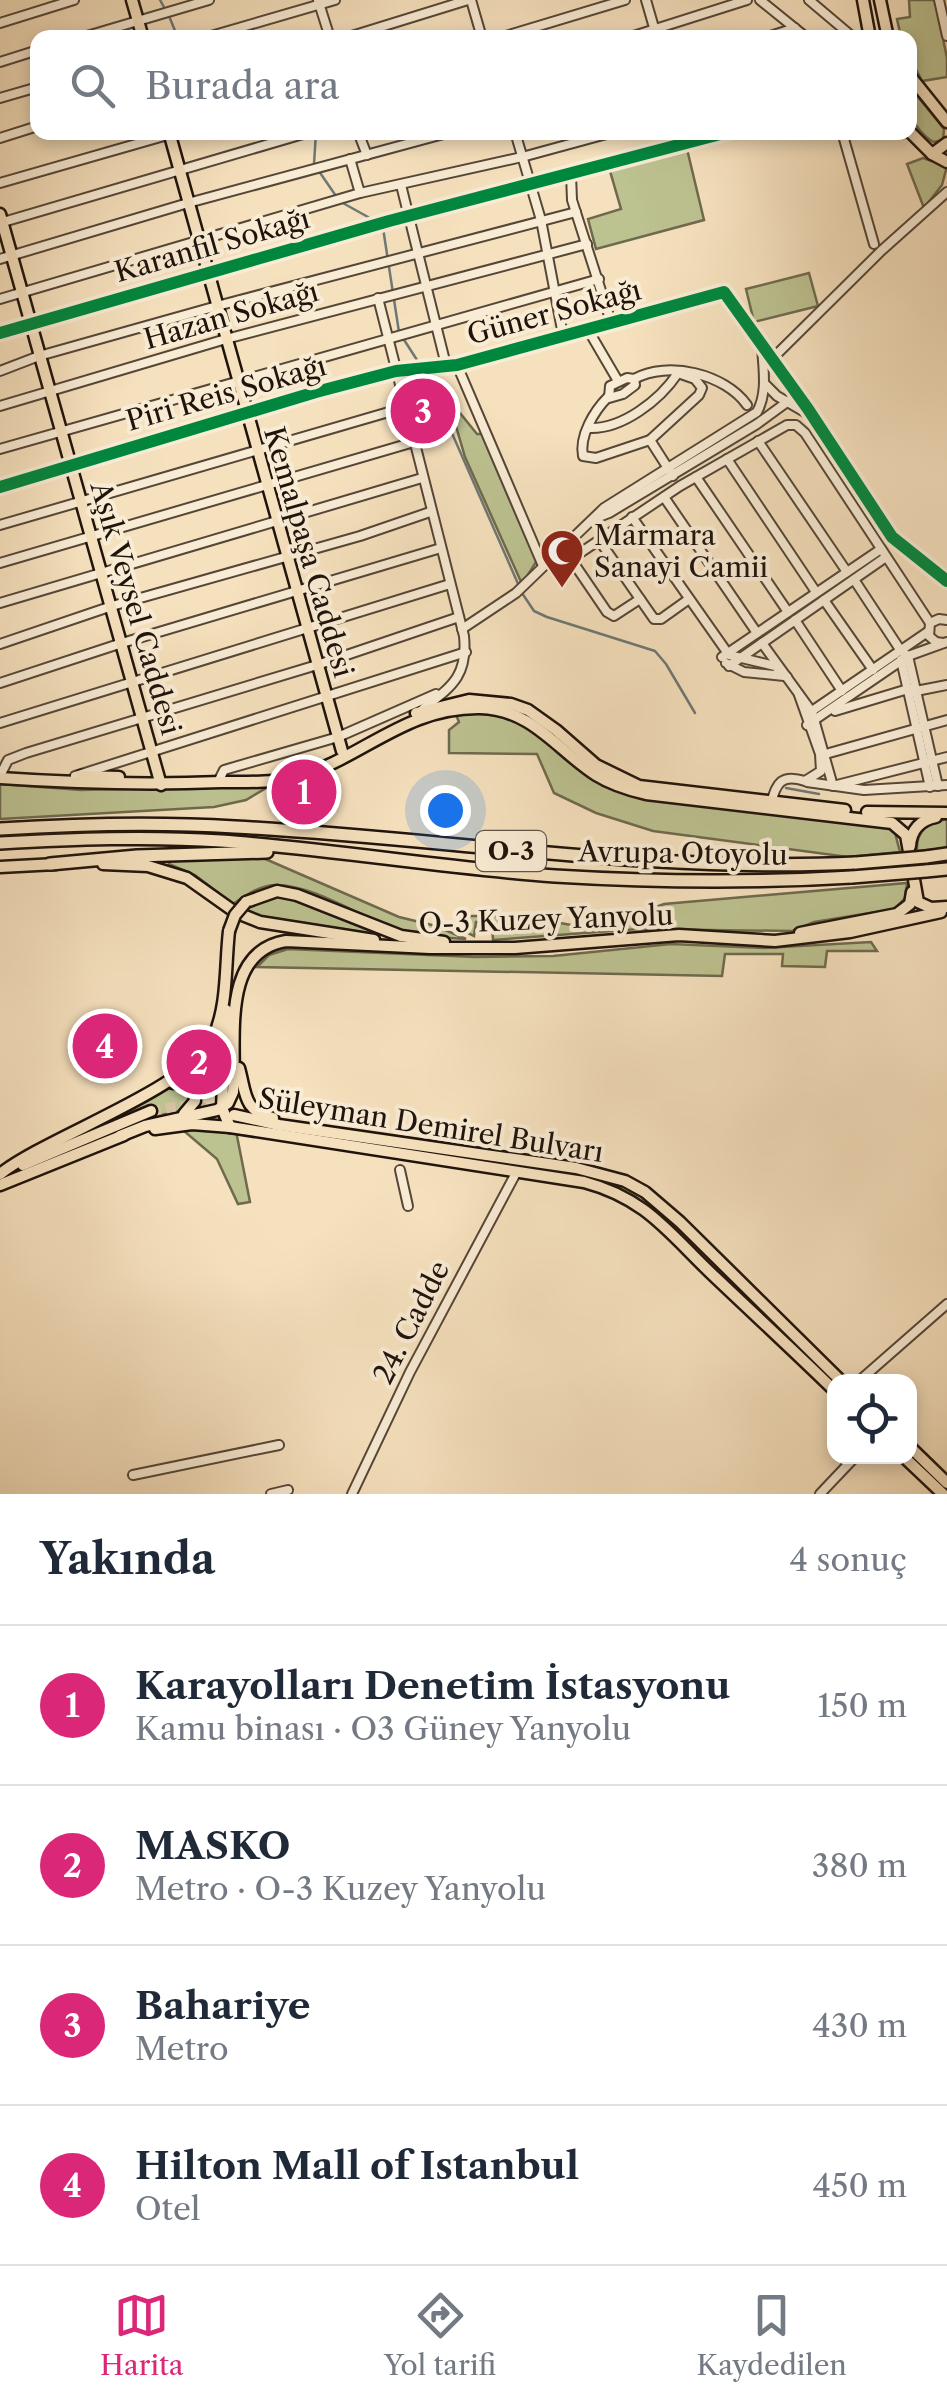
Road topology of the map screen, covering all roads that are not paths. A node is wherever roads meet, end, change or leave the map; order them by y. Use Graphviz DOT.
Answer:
graph roads {
  1 [pos="74,0"];
  2 [pos="132,0"];
  3 [pos="209,0"];
  4 [pos="335,0"];
  5 [pos="470,0"];
  6 [pos="625,0"];
  7 [pos="646,0"];
  8 [pos="747,0"];
  9 [pos="760,0"];
  10 [pos="810,0"];
  11 [pos="864,0"];
  12 [pos="880,0"];
  13 [pos="888,0"];
  14 [pos="938,0"];
  15 [pos="319,2"];
  16 [pos="138,20"];
  17 [pos="0,23"];
  18 [pos="884,24"];
  19 [pos="795,28"];
  20 [pos="106,30"];
  21 [pos="140,30"];
  22 [pos="230,30"];
  23 [pos="328,30"];
  24 [pos="371,30"];
  25 [pos="479,30"];
  26 [pos="526,30"];
  27 [pos="655,30"];
  28 [pos="664,30"];
  29 [pos="789,30"];
  30 [pos="845,30"];
  31 [pos="869,30"];
  32 [pos="886,30"];
  33 [pos="947,36"];
  34 [pos="30,53"];
  35 [pos="0,62"];
  36 [pos="917,85"];
  37 [pos="30,89"];
  38 [pos="0,98"];
  39 [pos="947,122"];
  40 [pos="30,129"];
  41 [pos="0,138"];
  42 [pos="917,139"];
  43 [pos="148,140"];
  44 [pos="173,140"];
  45 [pos="281,140"];
  46 [pos="361,140"];
  47 [pos="420,140"];
  48 [pos="517,140"];
  49 [pos="586,140"];
  50 [pos="687,140"];
  51 [pos="701,140"];
  52 [pos="844,140"];
  53 [pos="947,143"];
  54 [pos="688,144"];
  55 [pos="367,154"];
  56 [pos="932,154"];
  57 [pos="522,158"];
  58 [pos="350,159"];
  59 [pos="947,162"];
  60 [pos="179,168"];
  61 [pos="571,175"];
  62 [pos="0,183"];
  63 [pos="401,185"];
  64 [pos="532,186"];
  65 [pos="947,189"];
  66 [pos="360,192"];
  67 [pos="188,204"];
  68 [pos="576,212"];
  69 [pos="409,217"];
  70 [pos="1,220"];
  71 [pos="541,220"];
  72 [pos="198,238"];
  73 [pos="588,244"];
  74 [pos="874,244"];
  75 [pos="418,252"];
  76 [pos="12,256"];
  77 [pos="549,256"];
  78 [pos="0,260"];
  79 [pos="207,271"];
  80 [pos="599,279"];
  81 [pos="427,288"];
  82 [pos="555,290"];
  83 [pos="22,292"];
  84 [pos="378,298"];
  85 [pos="0,299"];
  86 [pos="217,306"];
  87 [pos="611,322"];
  88 [pos="30,324"];
  89 [pos="435,324"];
  90 [pos="586,328"];
  91 [pos="0,333"];
  92 [pos="564,335"];
  93 [pos="396,336"];
  94 [pos="226,339"];
  95 [pos="762,346"];
  96 [pos="38,356"];
  97 [pos="772,359"];
  98 [pos="446,365"];
  99 [pos="458,365"];
  100 [pos="762,368"];
  101 [pos="0,371"];
  102 [pos="396,371"];
  103 [pos="678,373"];
  104 [pos="634,379"];
  105 [pos="236,380"];
  106 [pos="618,381"];
  107 [pos="764,384"];
  108 [pos="49,391"];
  109 [pos="798,394"];
  110 [pos="608,396"];
  111 [pos="762,402"];
  112 [pos="788,402"];
  113 [pos="747,405"];
  114 [pos="0,406"];
  115 [pos="406,407"];
  116 [pos="776,411"];
  117 [pos="246,412"];
  118 [pos="810,415"];
  119 [pos="588,428"];
  120 [pos="60,432"];
  121 [pos="650,440"];
  122 [pos="758,441"];
  123 [pos="414,442"];
  124 [pos="256,448"];
  125 [pos="0,449"];
  126 [pos="728,459"];
  127 [pos="70,465"];
  128 [pos="670,472"];
  129 [pos="422,478"];
  130 [pos="696,478"];
  131 [pos="0,486"];
  132 [pos="266,486"];
  133 [pos="664,497"];
  134 [pos="81,499"];
  135 [pos="430,512"];
  136 [pos="632,517"];
  137 [pos="276,522"];
  138 [pos="0,525"];
  139 [pos="92,536"];
  140 [pos="599,540"];
  141 [pos="441,548"];
  142 [pos="884,553"];
  143 [pos="286,557"];
  144 [pos="0,564"];
  145 [pos="543,566"];
  146 [pos="102,572"];
  147 [pos="847,572"];
  148 [pos="855,581"];
  149 [pos="947,581"];
  150 [pos="450,584"];
  151 [pos="816,592"];
  152 [pos="297,593"];
  153 [pos="640,599"];
  154 [pos="689,599"];
  155 [pos="824,600"];
  156 [pos="0,603"];
  157 [pos="112,606"];
  158 [pos="788,612"];
  159 [pos="459,617"];
  160 [pos="946,618"];
  161 [pos="795,620"];
  162 [pos="929,627"];
  163 [pos="306,628"];
  164 [pos="462,629"];
  165 [pos="757,633"];
  166 [pos="122,642"];
  167 [pos="762,642"];
  168 [pos="946,642"];
  169 [pos="0,644"];
  170 [pos="466,652"];
  171 [pos="726,656"];
  172 [pos="903,656"];
  173 [pos="740,658"];
  174 [pos="317,665"];
  175 [pos="729,666"];
  176 [pos="873,670"];
  177 [pos="787,677"];
  178 [pos="132,680"];
  179 [pos="0,683"];
  180 [pos="947,685"];
  181 [pos="448,690"];
  182 [pos="912,690"];
  183 [pos="842,691"];
  184 [pos="327,698"];
  185 [pos="419,712"];
  186 [pos="826,714"];
  187 [pos="143,715"];
  188 [pos="809,718"];
  189 [pos="947,720"];
  190 [pos="0,723"];
  191 [pos="920,726"];
  192 [pos="338,737"];
  193 [pos="154,751"];
  194 [pos="342,752"];
  195 [pos="822,755"];
  196 [pos="947,757"];
  197 [pos="928,760"];
  198 [pos="1,774"];
  199 [pos="75,776"];
  200 [pos="220,778"];
  201 [pos="804,781"];
  202 [pos="160,782"];
  203 [pos="833,786"];
  204 [pos="938,786"];
  205 [pos="771,805"];
  206 [pos="947,814"];
  207 [pos="0,826"];
  208 [pos="0,843"];
  209 [pos="910,849"];
  210 [pos="947,854"];
  211 [pos="351,855"];
  212 [pos="50,864"];
  213 [pos="0,866"];
  214 [pos="947,868"];
  215 [pos="912,886"];
  216 [pos="947,909"];
  217 [pos="430,948"];
  218 [pos="226,978"];
  219 [pos="234,1057"];
  220 [pos="163,1084"];
  221 [pos="222,1108"];
  222 [pos="151,1111"];
  223 [pos="179,1117"];
  224 [pos="232,1121"];
  225 [pos="120,1136"];
  226 [pos="418,1144"];
  227 [pos="400,1170"];
  228 [pos="516,1173"];
  229 [pos="0,1175"];
  230 [pos="0,1188"];
  231 [pos="408,1206"];
  232 [pos="947,1304"];
  233 [pos="834,1374"];
  234 [pos="867,1374"];
  235 [pos="827,1383"];
  236 [pos="279,1445"];
  237 [pos="917,1454"];
  238 [pos="848,1464"];
  239 [pos="912,1464"];
  240 [pos="133,1475"];
  241 [pos="947,1483"];
  242 [pos="288,1490"];
  243 [pos="271,1494"];
  244 [pos="352,1494"];
  245 [pos="820,1494"];
  246 [pos="943,1494"];
  1 -- 17 [label="street"];
  2 -- 16 [label="main road"];
  3 -- 16 [label="street"];
  4 -- 15 [label="street"];
  5 -- 24 [label="street"];
  5 -- 25 [label="street"];
  6 -- 26 [label="street"];
  7 -- 27 [label="street"];
  8 -- 28 [label="street"];
  9 -- 19 [label="street"];
  10 -- 30 [label="street"];
  11 -- 31 [label="main road"];
  12 -- 18 [label="main road"];
  13 -- 18 [label="main road"];
  14 -- 33 [label="street"];
  15 -- 22 [label="street"];
  15 -- 23 [label="street"];
  16 -- 20 [label="street"];
  16 -- 21 [label="main road"];
  18 -- 32 [label="main road"];
  19 -- 29 [label="street"];
  34 -- 35 [label="street"];
  36 -- 39 [label="main road"];
  37 -- 38 [label="street"];
  40 -- 41 [label="street"];
  42 -- 56 [label="main road"];
  43 -- 62 [label="street"];
  44 -- 60 [label="main road, Kemalpaşa Caddesi"];
  45 -- 60 [label="street"];
  46 -- 55 [label="street"];
  47 -- 55 [label="street"];
  48 -- 57 [label="street"];
  49 -- 57 [label="street"];
  50 -- 54 [label="street"];
  51 -- 54 [label="street, Karanfil Sokağı"];
  52 -- 74 [label="street"];
  53 -- 56 [label="main road"];
  54 -- 61 [label="street, Karanfil Sokağı"];
  55 -- 58 [label="street"];
  56 -- 59 [label="main road"];
  57 -- 63 [label="street"];
  57 -- 64 [label="street"];
  58 -- 66 [label="street"];
  58 -- 67 [label="street"];
  60 -- 67 [label="main road, Kemalpaşa Caddesi"];
  60 -- 70 [label="street"];
  61 -- 64 [label="street, Karanfil Sokağı"];
  61 -- 68 [label="street"];
  63 -- 66 [label="street"];
  63 -- 69 [label="street"];
  64 -- 69 [label="street, Karanfil Sokağı"];
  64 -- 71 [label="street"];
  65 -- 97 [label="street"];
  66 -- 72 [label="street"];
  67 -- 72 [label="main road, Kemalpaşa Caddesi"];
  67 -- 76 [label="street"];
  68 -- 71 [label="street"];
  68 -- 73 [label="street"];
  69 -- 75 [label="street"];
  69 -- 79 [label="street, Karanfil Sokağı"];
  70 -- 76 [label="main road, Aşık Veysel Caddesi"];
  71 -- 75 [label="street"];
  71 -- 77 [label="street"];
  72 -- 79 [label="main road, Kemalpaşa Caddesi"];
  72 -- 83 [label="street"];
  73 -- 77 [label="street, Hazan Sokağı"];
  73 -- 80 [label="street"];
  75 -- 81 [label="street"];
  75 -- 86 [label="street"];
  76 -- 78 [label="street"];
  76 -- 83 [label="main road, Aşık Veysel Caddesi"];
  77 -- 81 [label="street, Hazan Sokağı"];
  77 -- 82 [label="street"];
  79 -- 86 [label="main road, Kemalpaşa Caddesi"];
  79 -- 88 [label="street, Karanfil Sokağı"];
  80 -- 82 [label="street"];
  80 -- 87 [label="street"];
  81 -- 84 [label="street, Hazan Sokağı"];
  81 -- 89 [label="street"];
  82 -- 89 [label="street"];
  82 -- 92 [label="street"];
  83 -- 85 [label="street"];
  83 -- 88 [label="main road, Aşık Veysel Caddesi"];
  84 -- 93 [label="street"];
  84 -- 94 [label="street, Hazan Sokağı"];
  86 -- 94 [label="main road, Kemalpaşa Caddesi"];
  86 -- 96 [label="street"];
  87 -- 90 [label="street, Güner Sokağı"];
  87 -- 95 [label="street, Güner Sokağı"];
  88 -- 91 [label="street, Karanfil Sokağı"];
  88 -- 96 [label="main road, Aşık Veysel Caddesi"];
  89 -- 93 [label="street"];
  89 -- 98 [label="street"];
  90 -- 92 [label="street, Güner Sokağı"];
  90 -- 106 [label="street"];
  92 -- 99 [label="street, Güner Sokağı"];
  93 -- 102 [label="street"];
  93 -- 105 [label="street"];
  94 -- 105 [label="main road, Kemalpaşa Caddesi"];
  94 -- 108 [label="street, Hazan Sokağı"];
  95 -- 97 [label="street"];
  95 -- 100 [label="street"];
  96 -- 101 [label="street"];
  96 -- 108 [label="main road, Aşık Veysel Caddesi"];
  97 -- 100 [label="street"];
  97 -- 109 [label="street"];
  98 -- 99 [label="street, Güner Sokağı"];
  98 -- 102 [label="street, Güner Sokağı"];
  99 -- 145 [label="street"];
  100 -- 107 [label="street"];
  102 -- 115 [label="street"];
  102 -- 117 [label="street, Piri Reis Sokağı"];
  103 -- 104 [label="street"];
  103 -- 113 [label="street"];
  103 -- 119 [label="street"];
  103 -- 121 [label="street"];
  104 -- 106 [label="street"];
  104 -- 110 [label="street"];
  105 -- 117 [label="main road, Kemalpaşa Caddesi"];
  105 -- 120 [label="street"];
  106 -- 110 [label="street"];
  107 -- 111 [label="street"];
  107 -- 112 [label="street"];
  108 -- 114 [label="street, Hazan Sokağı"];
  108 -- 120 [label="main road, Aşık Veysel Caddesi"];
  109 -- 112 [label="street"];
  109 -- 118 [label="street"];
  110 -- 119 [label="street"];
  111 -- 116 [label="street"];
  111 -- 128 [label="street"];
  112 -- 116 [label="street"];
  112 -- 118 [label="street"];
  115 -- 123 [label="street"];
  115 -- 124 [label="street"];
  116 -- 128 [label="street"];
  117 -- 124 [label="main road, Kemalpaşa Caddesi"];
  117 -- 127 [label="street, Piri Reis Sokağı"];
  118 -- 149 [label="street"];
  119 -- 121 [label="street"];
  120 -- 125 [label="street"];
  120 -- 127 [label="main road, Aşık Veysel Caddesi"];
  121 -- 128 [label="street"];
  122 -- 126 [label="street"];
  122 -- 142 [label="street"];
  122 -- 147 [label="street"];
  123 -- 129 [label="street"];
  123 -- 132 [label="street"];
  124 -- 132 [label="main road, Kemalpaşa Caddesi"];
  124 -- 134 [label="street"];
  126 -- 130 [label="street"];
  126 -- 151 [label="street"];
  127 -- 131 [label="street, Piri Reis Sokağı"];
  127 -- 134 [label="main road, Aşık Veysel Caddesi"];
  128 -- 145 [label="street"];
  129 -- 135 [label="street"];
  129 -- 137 [label="street"];
  130 -- 133 [label="street"];
  130 -- 158 [label="street"];
  132 -- 137 [label="main road, Kemalpaşa Caddesi"];
  132 -- 139 [label="street"];
  133 -- 136 [label="street"];
  133 -- 165 [label="street"];
  134 -- 138 [label="street"];
  134 -- 139 [label="main road, Aşık Veysel Caddesi"];
  135 -- 141 [label="street"];
  135 -- 143 [label="street"];
  136 -- 140 [label="street"];
  136 -- 154 [label="street"];
  137 -- 143 [label="main road, Kemalpaşa Caddesi"];
  137 -- 146 [label="street"];
  139 -- 144 [label="street"];
  139 -- 146 [label="main road, Aşık Veysel Caddesi"];
  140 -- 153 [label="street"];
  140 -- 153 [label="street"];
  141 -- 150 [label="street"];
  141 -- 152 [label="street"];
  142 -- 147 [label="street"];
  142 -- 148 [label="street"];
  142 -- 162 [label="street"];
  143 -- 152 [label="main road, Kemalpaşa Caddesi"];
  143 -- 157 [label="street"];
  145 -- 164 [label="street"];
  146 -- 156 [label="street"];
  146 -- 157 [label="main road, Aşık Veysel Caddesi"];
  147 -- 151 [label="street"];
  148 -- 155 [label="street"];
  148 -- 172 [label="street"];
  150 -- 159 [label="street"];
  150 -- 163 [label="street"];
  151 -- 158 [label="street"];
  152 -- 163 [label="main road, Kemalpaşa Caddesi"];
  152 -- 166 [label="street"];
  153 -- 154 [label="street"];
  154 -- 171 [label="street"];
  155 -- 161 [label="street"];
  155 -- 176 [label="street"];
  157 -- 166 [label="main road, Aşık Veysel Caddesi"];
  157 -- 169 [label="street"];
  158 -- 165 [label="street"];
  159 -- 164 [label="street"];
  159 -- 174 [label="street"];
  160 -- 162 [label="street"];
  161 -- 167 [label="street"];
  161 -- 183 [label="street"];
  162 -- 168 [label="street"];
  162 -- 172 [label="street"];
  163 -- 174 [label="main road, Kemalpaşa Caddesi"];
  163 -- 178 [label="street"];
  164 -- 170 [label="street"];
  165 -- 171 [label="street"];
  166 -- 178 [label="main road, Aşık Veysel Caddesi"];
  166 -- 179 [label="street"];
  167 -- 173 [label="street"];
  167 -- 177 [label="street"];
  168 -- 172 [label="street"];
  170 -- 181 [label="street"];
  170 -- 184 [label="street"];
  171 -- 173 [label="street"];
  171 -- 175 [label="street"];
  172 -- 176 [label="street"];
  172 -- 182 [label="street"];
  172 -- 186 [label="street"];
  173 -- 175 [label="street"];
  173 -- 177 [label="street"];
  174 -- 184 [label="main road, Kemalpaşa Caddesi"];
  174 -- 187 [label="street"];
  175 -- 177 [label="street"];
  176 -- 183 [label="street"];
  177 -- 188 [label="street"];
  178 -- 187 [label="main road, Aşık Veysel Caddesi"];
  178 -- 190 [label="street"];
  180 -- 182 [label="street"];
  181 -- 185 [label="street"];
  181 -- 192 [label="street"];
  182 -- 186 [label="street"];
  182 -- 191 [label="street"];
  183 -- 188 [label="street"];
  184 -- 192 [label="main road, Kemalpaşa Caddesi"];
  184 -- 193 [label="street"];
  185 -- 194 [label="main road"];
  185 -- 205 [label="main road"];
  186 -- 188 [label="street"];
  187 -- 193 [label="main road, Aşık Veysel Caddesi"];
  187 -- 198 [label="street"];
  188 -- 195 [label="street"];
  189 -- 191 [label="street"];
  191 -- 195 [label="street"];
  191 -- 197 [label="street"];
  192 -- 194 [label="main road, Kemalpaşa Caddesi"];
  192 -- 200 [label="street"];
  193 -- 199 [label="street"];
  193 -- 202 [label="main road, Aşık Veysel Caddesi"];
  194 -- 200 [label="main road"];
  195 -- 201 [label="street"];
  195 -- 203 [label="street"];
  196 -- 197 [label="street"];
  197 -- 203 [label="street"];
  197 -- 204 [label="street"];
  198 -- 199 [label="main road"];
  198 -- 202 [label="main road"];
  199 -- 202 [label="main road"];
  200 -- 202 [label="main road"];
  201 -- 203 [label="street"];
  201 -- 205 [label="street"];
  202 -- 205 [label="main road"];
  203 -- 204 [label="street"];
  205 -- 206 [label="main road"];
  205 -- 209 [label="main road"];
  206 -- 209 [label="main road"];
  207 -- 210 [label="highway, Avrupa Otoyolu / O-3, bridge"];
  208 -- 211 [label="highway, Avrupa Otoyolu / O-3"];
  209 -- 215 [label="main road"];
  211 -- 212 [label="highway"];
  211 -- 214 [label="highway, Avrupa Otoyolu / O-3, bridge"];
  212 -- 213 [label="main road"];
  212 -- 217 [label="main road"];
  215 -- 216 [label="main road"];
  215 -- 218 [label="main road, O-3 Kuzey Yanyolu, bridge"];
  216 -- 217 [label="main road, O-3 Kuzey Yanyolu"];
  217 -- 219 [label="main road, O-3 Kuzey Yanyolu"];
  218 -- 220 [label="main road"];
  218 -- 221 [label="main road"];
  219 -- 221 [label="main road"];
  219 -- 226 [label="main road"];
  220 -- 223 [label="main road"];
  220 -- 229 [label="main road"];
  221 -- 223 [label="main road"];
  221 -- 224 [label="main road"];
  222 -- 229 [label="main road"];
  223 -- 225 [label="main road"];
  224 -- 225 [label="main road, Süleyman Demirel Bulvarı"];
  224 -- 226 [label="main road, Süleyman Demirel Bulvarı"];
  224 -- 228 [label="main road, Süleyman Demirel Bulvarı"];
  225 -- 230 [label="main road, Süleyman Demirel Bulvarı"];
  226 -- 233 [label="main road, Süleyman Demirel Bulvarı"];
  227 -- 231 [label="street"];
  228 -- 235 [label="main road, Süleyman Demirel Bulvarı"];
  228 -- 244 [label="street, 24. Cadde"];
  232 -- 234 [label="street"];
  236 -- 240 [label="street"];
  237 -- 241 [label="main road"];
  238 -- 245 [label="street"];
  239 -- 246 [label="main road"];
  242 -- 243 [label="street"];
}
